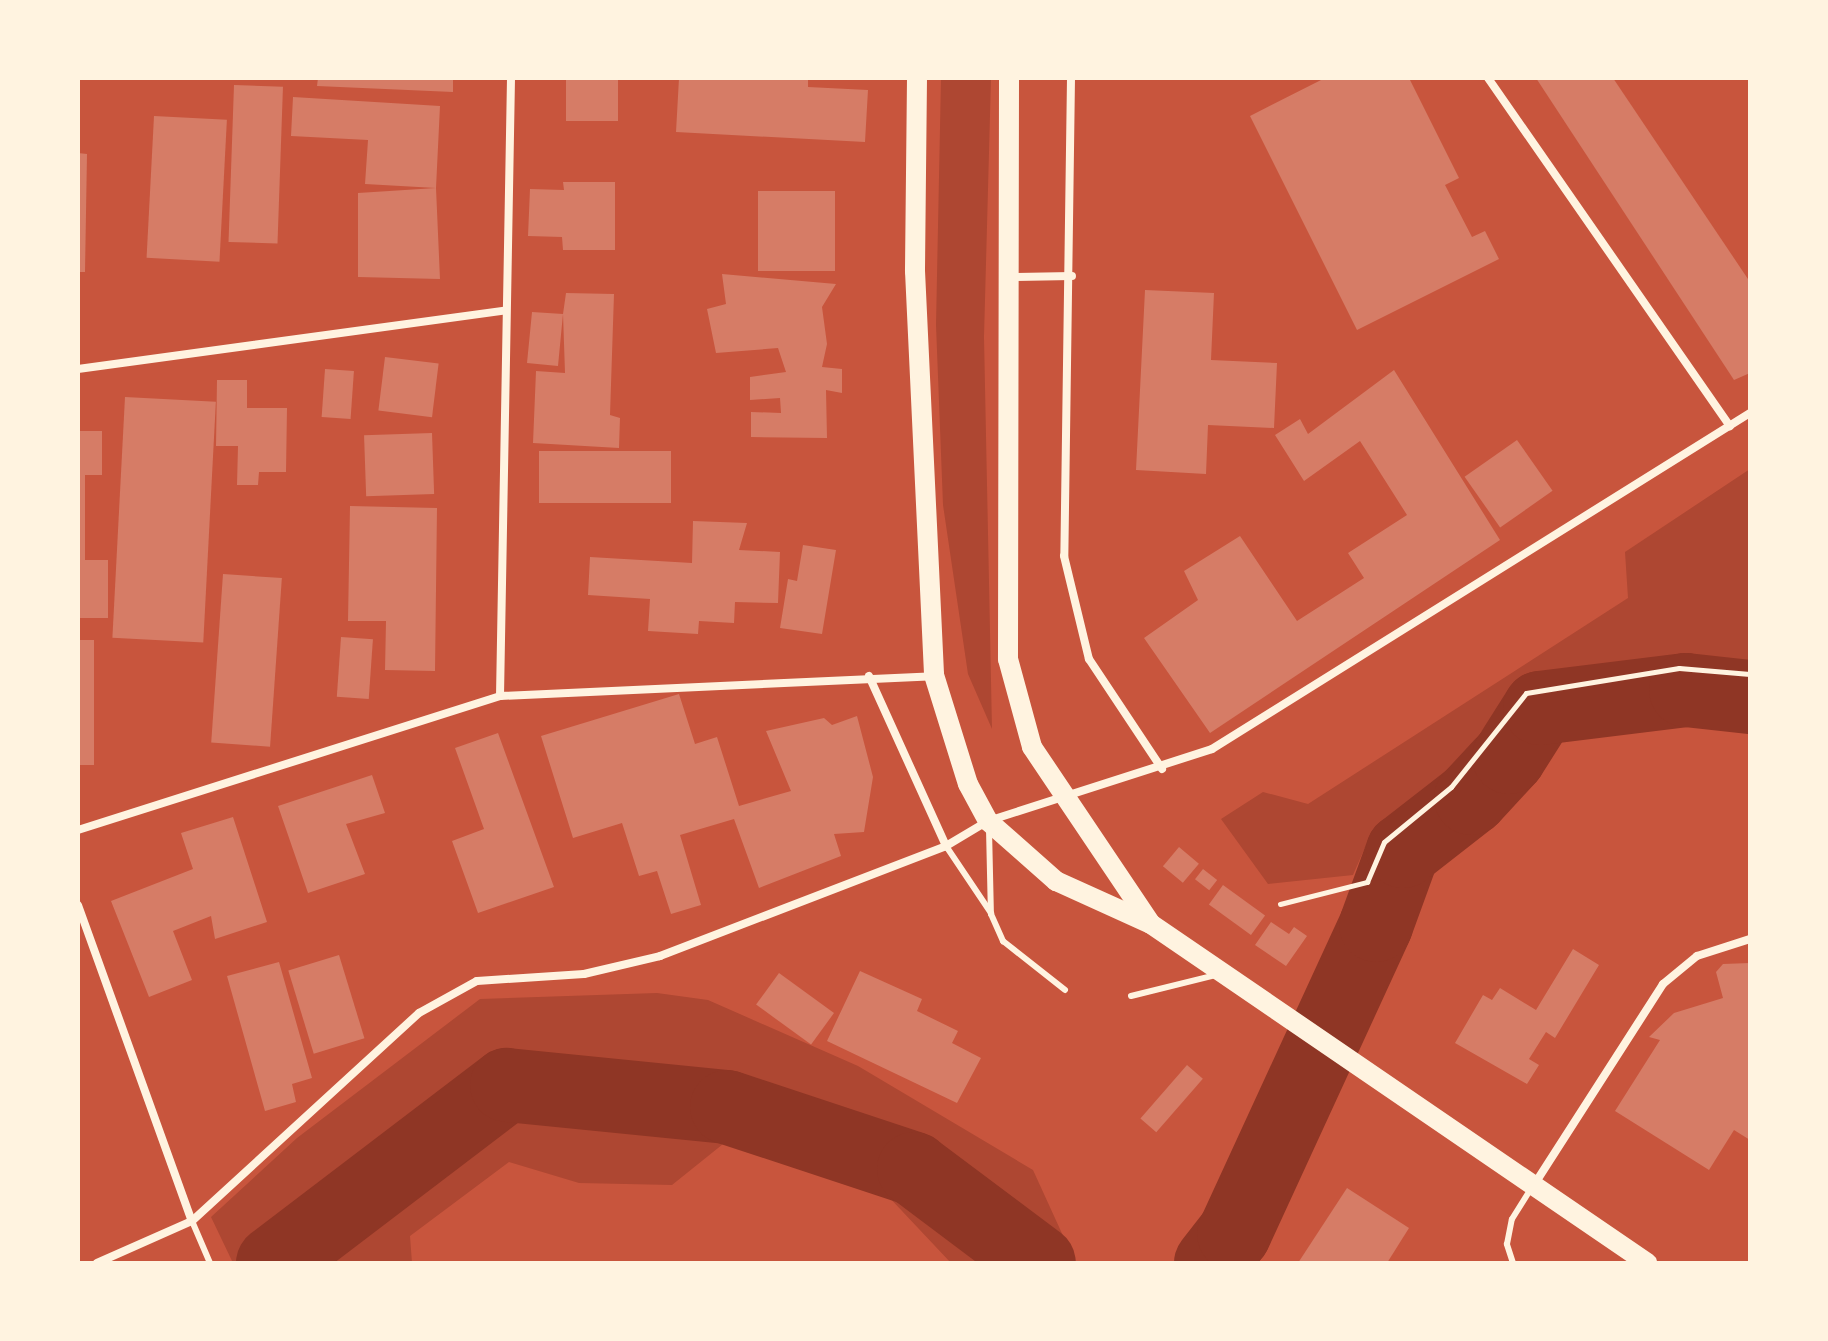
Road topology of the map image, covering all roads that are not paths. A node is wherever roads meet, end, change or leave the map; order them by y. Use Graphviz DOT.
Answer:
graph roads {
  1 [pos="511,78"];
  2 [pos="917,78"];
  3 [pos="1009,78"];
  4 [pos="1071,78"];
  5 [pos="1488,78"];
  6 [pos="1072,276"];
  7 [pos="1011,277"];
  8 [pos="506,310"];
  9 [pos="78,369"];
  10 [pos="1750,413"];
  11 [pos="1730,426"];
  12 [pos="934,675"];
  13 [pos="869,676"];
  14 [pos="500,696"];
  15 [pos="1162,769"];
  16 [pos="1066,796"];
  17 [pos="988,821"];
  18 [pos="78,830"];
  19 [pos="946,846"];
  20 [pos="78,905"];
  21 [pos="991,914"];
  22 [pos="1151,924"];
  23 [pos="1750,939"];
  24 [pos="1219,974"];
  25 [pos="1065,990"];
  26 [pos="1131,996"];
  27 [pos="1533,1185"];
  28 [pos="192,1221"];
  29 [pos="97,1263"];
  30 [pos="210,1263"];
  31 [pos="1513,1263"];
  32 [pos="1647,1263"];
  1 -- 8 [label="street"];
  2 -- 12 [label="main road"];
  3 -- 7 [label="main road"];
  4 -- 6 [label="street"];
  5 -- 11 [label="street"];
  6 -- 7 [label="street"];
  6 -- 15 [label="street"];
  7 -- 16 [label="main road"];
  8 -- 9 [label="street"];
  8 -- 14 [label="street"];
  10 -- 11 [label="street"];
  11 -- 15 [label="street"];
  12 -- 13 [label="street"];
  12 -- 17 [label="main road"];
  13 -- 14 [label="street"];
  13 -- 19 [label="street"];
  14 -- 18 [label="street"];
  15 -- 16 [label="street"];
  16 -- 17 [label="street"];
  16 -- 22 [label="main road"];
  17 -- 19 [label="street"];
  17 -- 21 [label="lane"];
  17 -- 22 [label="main road"];
  19 -- 21 [label="lane"];
  19 -- 28 [label="street"];
  20 -- 28 [label="street"];
  21 -- 25 [label="lane"];
  22 -- 24 [label="main road"];
  23 -- 27 [label="street"];
  24 -- 26 [label="lane"];
  24 -- 27 [label="main road"];
  27 -- 31 [label="lane"];
  27 -- 32 [label="main road"];
  28 -- 29 [label="street"];
  28 -- 30 [label="lane"];
}
